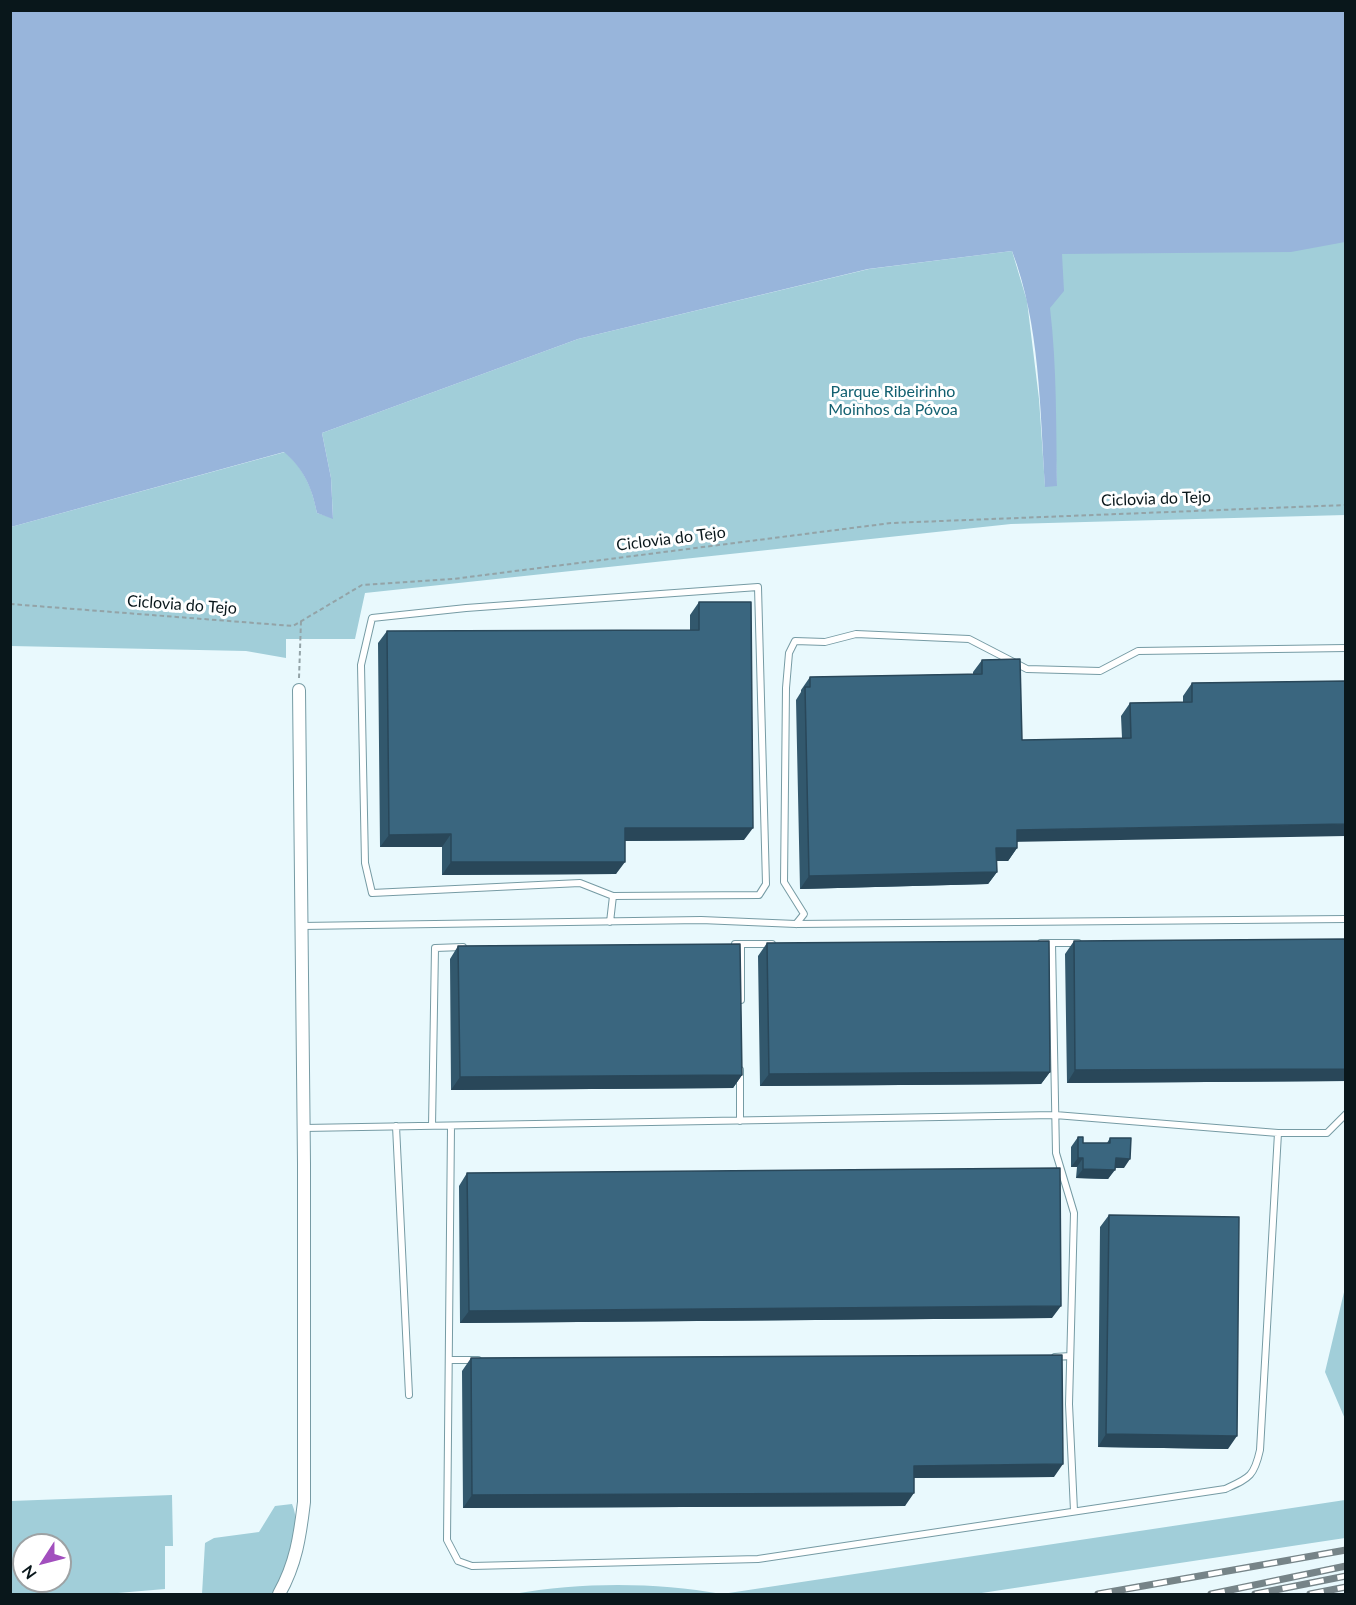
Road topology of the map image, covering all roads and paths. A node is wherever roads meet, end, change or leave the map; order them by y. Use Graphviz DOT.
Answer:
graph roads {
  1 [pos="1346,505"];
  2 [pos="10,604"];
  3 [pos="301,621"];
  4 [pos="1346,648"];
  5 [pos="298,690"];
  6 [pos="613,896"];
  7 [pos="1346,920"];
  8 [pos="610,921"];
  9 [pos="796,924"];
  10 [pos="302,926"];
  11 [pos="1086,942"];
  12 [pos="1028,943"];
  13 [pos="1052,943"];
  14 [pos="741,944"];
  15 [pos="777,944"];
  16 [pos="729,945"];
  17 [pos="470,947"];
  18 [pos="741,1003"];
  19 [pos="740,1062"];
  20 [pos="1346,1114"];
  21 [pos="1055,1115"];
  22 [pos="740,1121"];
  23 [pos="396,1126"];
  24 [pos="432,1126"];
  25 [pos="451,1126"];
  26 [pos="304,1128"];
  27 [pos="1278,1133"];
  28 [pos="1070,1356"];
  29 [pos="1046,1357"];
  30 [pos="449,1360"];
  31 [pos="485,1360"];
  32 [pos="409,1395"];
  33 [pos="1074,1511"];
  34 [pos="279,1594"];
  1 -- 3 [label="path, Ciclovia do Tejo"];
  2 -- 3 [label="path, Ciclovia do Tejo"];
  3 -- 5 [label="path"];
  4 -- 9 [label="lane"];
  5 -- 10 [label="street"];
  6 -- 6 [label="lane"];
  6 -- 8 [label="lane"];
  7 -- 9 [label="lane"];
  8 -- 9 [label="lane"];
  8 -- 10 [label="lane"];
  10 -- 26 [label="street"];
  11 -- 13 [label="lane"];
  12 -- 13 [label="lane"];
  13 -- 21 [label="lane"];
  14 -- 15 [label="lane"];
  14 -- 16 [label="lane"];
  14 -- 18 [label="lane"];
  17 -- 24 [label="lane"];
  19 -- 22 [label="lane"];
  20 -- 27 [label="lane"];
  21 -- 22 [label="lane"];
  21 -- 27 [label="lane"];
  21 -- 28 [label="lane"];
  22 -- 25 [label="lane"];
  23 -- 24 [label="lane"];
  23 -- 26 [label="lane"];
  23 -- 32 [label="lane"];
  24 -- 25 [label="lane"];
  25 -- 30 [label="lane"];
  26 -- 34 [label="street"];
  27 -- 33 [label="lane"];
  28 -- 29 [label="lane"];
  28 -- 33 [label="lane"];
  30 -- 31 [label="lane"];
  30 -- 33 [label="lane"];
}
